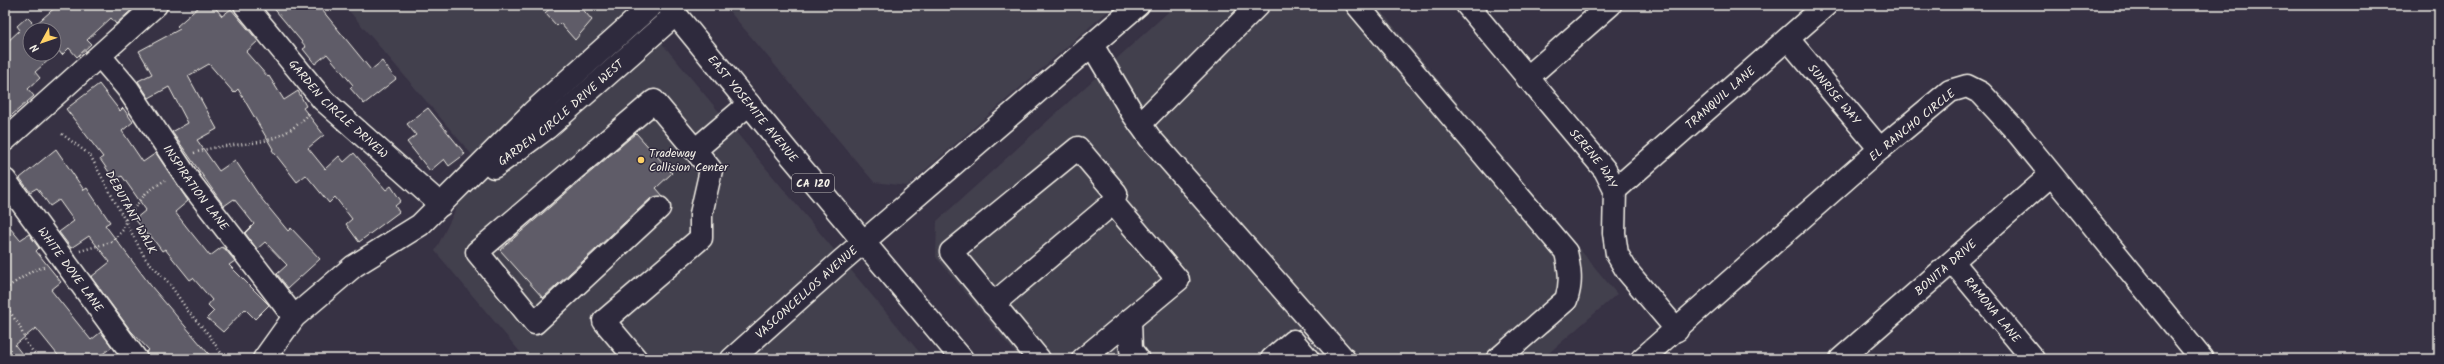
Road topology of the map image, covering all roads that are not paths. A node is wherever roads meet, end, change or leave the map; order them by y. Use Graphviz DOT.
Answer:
graph roads {
  1 [pos="156,5"];
  2 [pos="245,5"];
  3 [pos="652,5"];
  4 [pos="1138,5"];
  5 [pos="1258,5"];
  6 [pos="1356,5"];
  7 [pos="1467,5"];
  8 [pos="1610,5"];
  9 [pos="1826,5"];
  10 [pos="672,10"];
  11 [pos="1788,39"];
  12 [pos="1092,45"];
  13 [pos="100,56"];
  14 [pos="1527,78"];
  15 [pos="749,104"];
  16 [pos="1140,124"];
  17 [pos="5,140"];
  18 [pos="1880,149"];
  19 [pos="695,150"];
  20 [pos="2051,175"];
  21 [pos="5,180"];
  22 [pos="1616,190"];
  23 [pos="1113,203"];
  24 [pos="441,205"];
  25 [pos="659,208"];
  26 [pos="863,242"];
  27 [pos="1952,262"];
  28 [pos="993,304"];
  29 [pos="294,317"];
  30 [pos="1130,320"];
  31 [pos="1677,330"];
  32 [pos="136,359"];
  33 [pos="264,359"];
  34 [pos="636,359"];
  35 [pos="732,359"];
  36 [pos="962,359"];
  37 [pos="1038,359"];
  38 [pos="1082,359"];
  39 [pos="1138,359"];
  40 [pos="1272,359"];
  41 [pos="1308,359"];
  42 [pos="1344,359"];
  43 [pos="1498,359"];
  44 [pos="1642,359"];
  45 [pos="1841,359"];
  46 [pos="2033,359"];
  47 [pos="2202,359"];
  1 -- 13 [label="street"];
  2 -- 24 [label="street, GARDEN CIRCLE DRIVEW"];
  3 -- 24 [label="street, GARDEN CIRCLE DRIVE WEST"];
  4 -- 12 [label="street, VASCONCELLOS AVENUE"];
  5 -- 16 [label="street"];
  6 -- 43 [label="street"];
  7 -- 14 [label="street, SERENE WAY"];
  8 -- 14 [label="street"];
  9 -- 11 [label="street, TRANQUIL LANE"];
  10 -- 15 [label="street, EAST YOSEMITE AVENUE / CA 120"];
  10 -- 24 [label="street, GARDEN CIRCLE DRIVE WEST"];
  11 -- 18 [label="street, SUNRISE WAY"];
  11 -- 22 [label="street, TRANQUIL LANE"];
  12 -- 16 [label="street"];
  12 -- 26 [label="street, VASCONCELLOS AVENUE"];
  13 -- 17 [label="street"];
  13 -- 29 [label="street, INSPIRATION LANE"];
  14 -- 22 [label="street, SERENE WAY"];
  15 -- 19 [label="street"];
  15 -- 26 [label="street, EAST YOSEMITE AVENUE / CA 120"];
  16 -- 42 [label="street"];
  18 -- 20 [label="street, EL RANCHO CIRCLE"];
  18 -- 31 [label="street, EL RANCHO CIRCLE"];
  19 -- 25 [label="street"];
  19 -- 34 [label="street"];
  20 -- 27 [label="street, BONITA DRIVE"];
  20 -- 47 [label="street, EL RANCHO CIRCLE"];
  21 -- 32 [label="street, WHITE DOVE LANE"];
  22 -- 31 [label="street, SERENE WAY"];
  23 -- 28 [label="street"];
  23 -- 28 [label="street"];
  23 -- 30 [label="street"];
  24 -- 29 [label="street, GARDEN CIRCLE DRIVE WEST"];
  26 -- 35 [label="street, VASCONCELLOS AVENUE"];
  26 -- 36 [label="street, EAST YOSEMITE AVENUE / CA 120"];
  27 -- 45 [label="street, BONITA DRIVE"];
  27 -- 46 [label="street, RAMONA LANE"];
  28 -- 37 [label="street"];
  29 -- 33 [label="street, GARDEN CIRCLE DRIVE WEST"];
  30 -- 38 [label="street"];
  30 -- 39 [label="street"];
  31 -- 44 [label="street, EL RANCHO CIRCLE"];
  40 -- 41 [label="street"];
}
